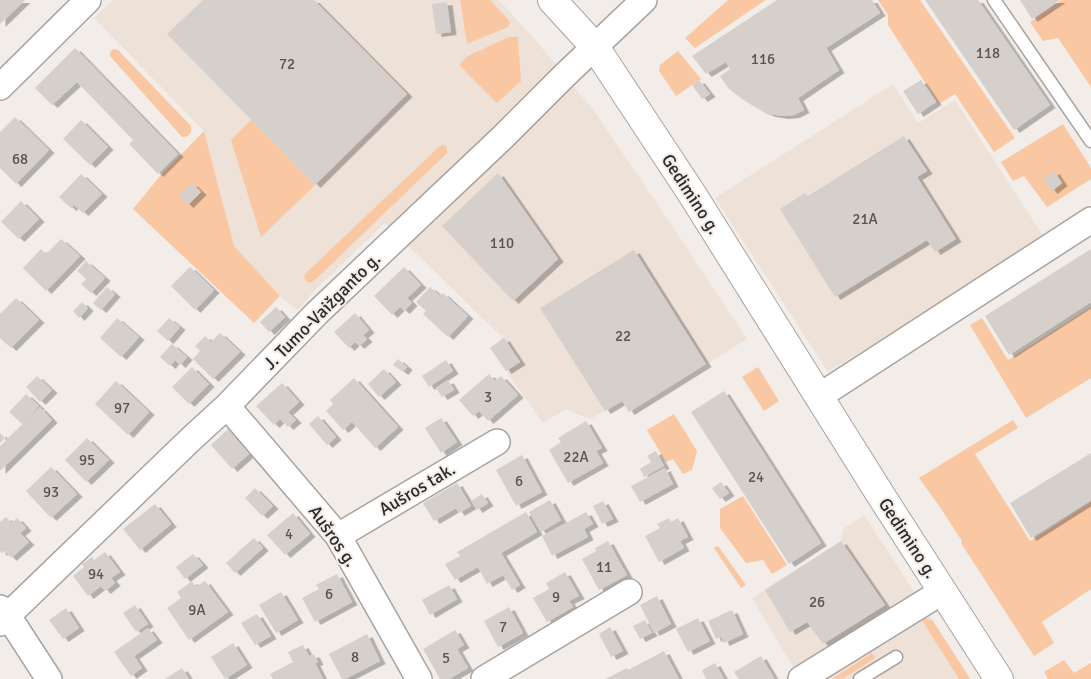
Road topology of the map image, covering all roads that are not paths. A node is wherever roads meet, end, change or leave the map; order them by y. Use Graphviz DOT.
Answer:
graph roads {
  1 [pos="88,0"];
  2 [pos="552,0"];
  3 [pos="644,0"];
  4 [pos="994,0"];
  5 [pos="594,47"];
  6 [pos="0,87"];
  7 [pos="1091,142"];
  8 [pos="1091,220"];
  9 [pos="818,397"];
  10 [pos="227,406"];
  11 [pos="497,442"];
  12 [pos="338,536"];
  13 [pos="943,591"];
  14 [pos="629,592"];
  15 [pos="3,616"];
  16 [pos="896,657"];
  17 [pos="808,677"];
  18 [pos="49,679"];
  19 [pos="420,679"];
  20 [pos="484,679"];
  21 [pos="860,679"];
  22 [pos="999,679"];
  1 -- 6 [label="street"];
  2 -- 5 [label="main road, Gedimino g."];
  3 -- 5 [label="street, J. Tumo-Vaižganto g."];
  4 -- 7 [label="lane"];
  5 -- 9 [label="main road, Gedimino g."];
  5 -- 10 [label="street, J. Tumo-Vaižganto g."];
  8 -- 9 [label="street"];
  9 -- 13 [label="main road, Gedimino g."];
  10 -- 12 [label="street, Aušros g."];
  10 -- 15 [label="street, J. Tumo-Vaižganto g."];
  11 -- 12 [label="street, Aušros tak."];
  12 -- 19 [label="street, Aušros g."];
  13 -- 17 [label="street"];
  13 -- 22 [label="main road, Gedimino g."];
  14 -- 20 [label="street"];
  15 -- 18 [label="street"];
  16 -- 21 [label="lane"];
}
